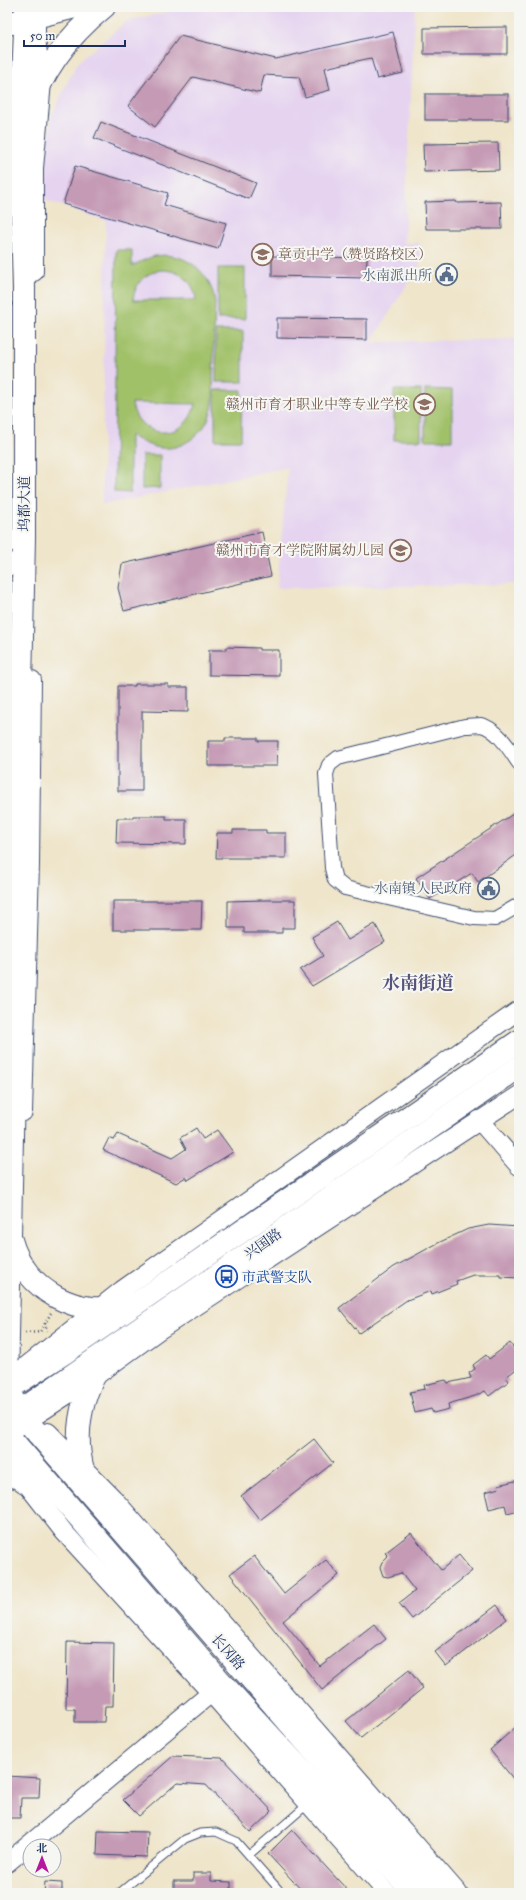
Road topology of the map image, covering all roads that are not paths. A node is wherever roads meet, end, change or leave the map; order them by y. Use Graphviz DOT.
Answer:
graph roads {
  1 [pos="75,7"];
  2 [pos="104,7"];
  3 [pos="26,15"];
  4 [pos="42,82"];
  5 [pos="20,151"];
  6 [pos="15,539"];
  7 [pos="15,563"];
  8 [pos="519,763"];
  9 [pos="519,905"];
  10 [pos="519,1010"];
  11 [pos="519,1041"];
  12 [pos="519,1067"];
  13 [pos="519,1095"];
  14 [pos="480,1120"];
  15 [pos="519,1166"];
  16 [pos="9,1229"];
  17 [pos="19,1259"];
  18 [pos="139,1300"];
  19 [pos="100,1309"];
  20 [pos="115,1347"];
  21 [pos="93,1378"];
  22 [pos="9,1384"];
  23 [pos="22,1415"];
  24 [pos="7,1434"];
  25 [pos="7,1446"];
  26 [pos="82,1465"];
  27 [pos="16,1479"];
  28 [pos="95,1498"];
  29 [pos="65,1500"];
  30 [pos="211,1693"];
  31 [pos="308,1804"];
  32 [pos="249,1856"];
  33 [pos="7,1863"];
  34 [pos="120,1893"];
  35 [pos="282,1893"];
  36 [pos="387,1893"];
  37 [pos="414,1893"];
  38 [pos="437,1893"];
  39 [pos="458,1893"];
  1 -- 3 [label="main road"];
  2 -- 4 [label="main road"];
  3 -- 4 [label="street"];
  3 -- 5 [label="main road, 坞都大道"];
  4 -- 5 [label="main road"];
  4 -- 17 [label="street"];
  5 -- 6 [label="main road, 坞都大道"];
  6 -- 7 [label="main road, 坞都大道"];
  7 -- 16 [label="main road, 坞都大道"];
  8 -- 9 [label="street"];
  10 -- 19 [label="street"];
  11 -- 18 [label="main road, 兴国路"];
  12 -- 20 [label="main road, 兴国路"];
  13 -- 14 [label="street"];
  14 -- 15 [label="street"];
  14 -- 21 [label="street"];
  16 -- 17 [label="main road"];
  16 -- 22 [label="main road, 坞都大道"];
  17 -- 19 [label="main road"];
  17 -- 22 [label="street"];
  18 -- 19 [label="main road"];
  18 -- 22 [label="main road, 兴国路"];
  19 -- 22 [label="street"];
  20 -- 21 [label="main road"];
  20 -- 23 [label="main road, 兴国路"];
  21 -- 23 [label="street"];
  21 -- 26 [label="main road"];
  22 -- 23 [label="main road"];
  23 -- 24 [label="street"];
  23 -- 26 [label="street"];
  23 -- 28 [label="main road, 长冈路"];
  24 -- 29 [label="main road, 长冈路"];
  25 -- 27 [label="street"];
  26 -- 28 [label="main road"];
  26 -- 39 [label="street"];
  27 -- 29 [label="main road"];
  27 -- 30 [label="street"];
  28 -- 38 [label="main road, 长冈路"];
  29 -- 37 [label="main road, 长冈路"];
  30 -- 31 [label="street"];
  30 -- 33 [label="street"];
  31 -- 32 [label="lane"];
  31 -- 36 [label="street"];
  32 -- 34 [label="lane"];
  32 -- 35 [label="lane"];
}
